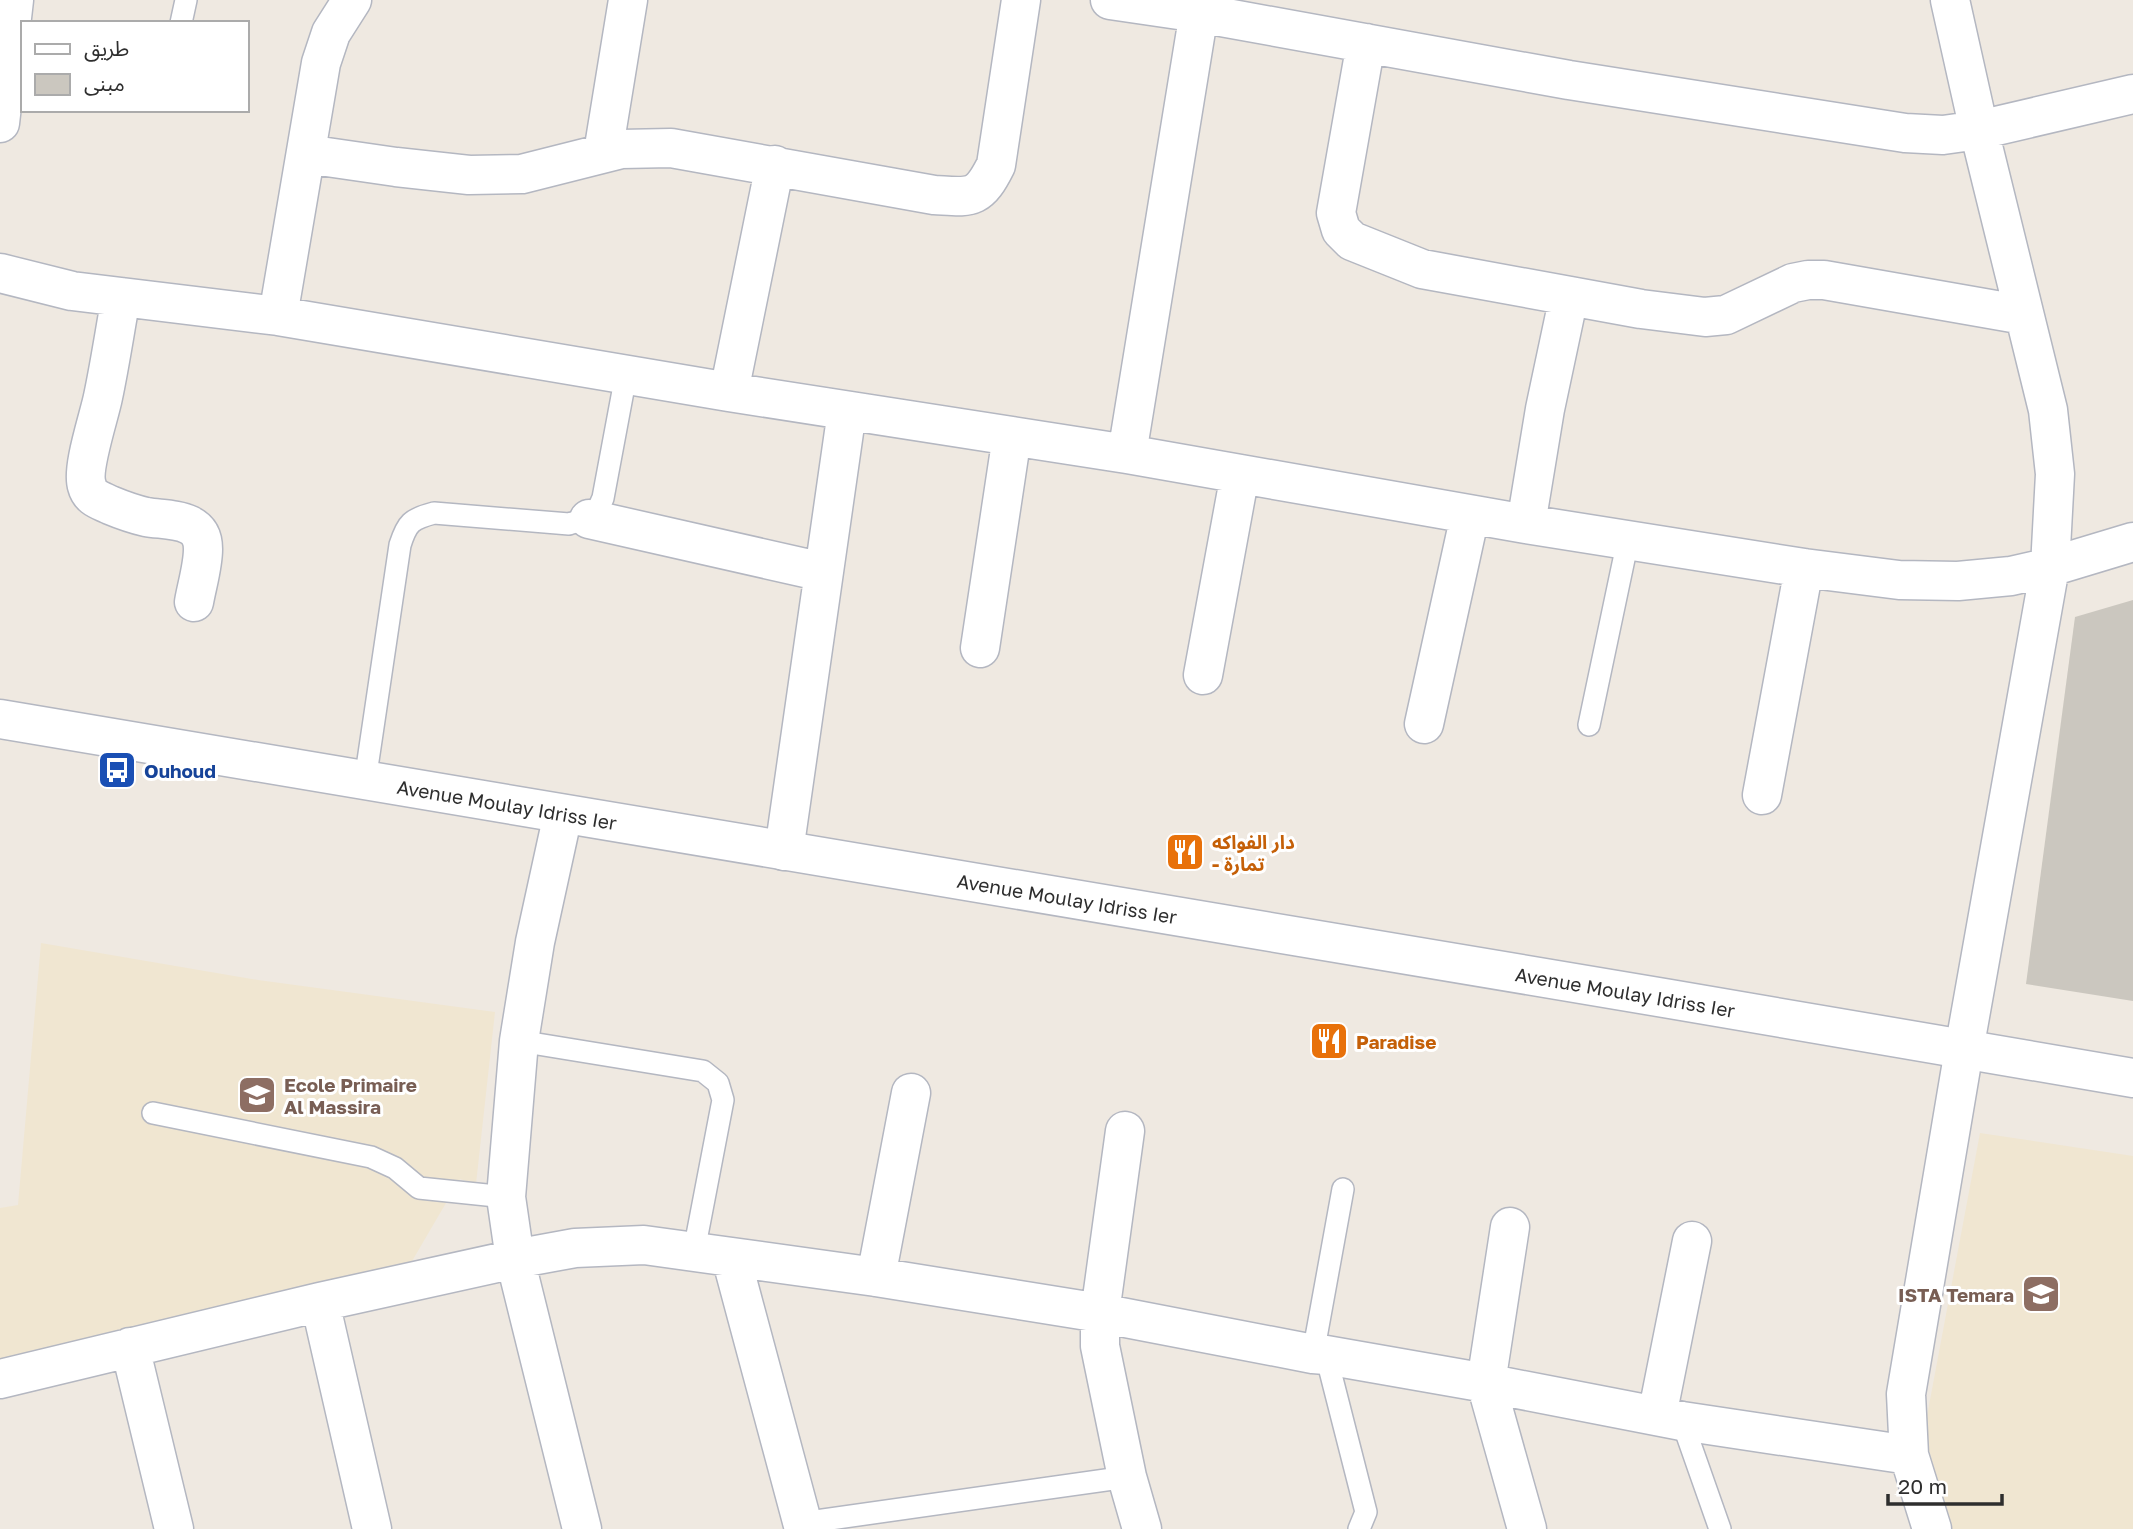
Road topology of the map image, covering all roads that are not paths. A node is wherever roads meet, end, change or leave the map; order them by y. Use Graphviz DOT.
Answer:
graph roads {
  1 [pos="14,0"];
  2 [pos="186,0"];
  3 [pos="352,0"];
  4 [pos="628,0"];
  5 [pos="1021,0"];
  6 [pos="1110,0"];
  7 [pos="1950,0"];
  8 [pos="1200,7"];
  9 [pos="181,21"];
  10 [pos="1366,43"];
  11 [pos="2133,94"];
  12 [pos="0,123"];
  13 [pos="1979,130"];
  14 [pos="603,153"];
  15 [pos="306,154"];
  16 [pos="775,165"];
  17 [pos="0,273"];
  18 [pos="1569,296"];
  19 [pos="121,297"];
  20 [pos="278,316"];
  21 [pos="2024,316"];
  22 [pos="626,375"];
  23 [pos="729,392"];
  24 [pos="847,411"];
  25 [pos="1012,436"];
  26 [pos="1127,454"];
  27 [pos="1240,474"];
  28 [pos="1470,515"];
  29 [pos="589,519"];
  30 [pos="1526,524"];
  31 [pos="1628,540"];
  32 [pos="2133,541"];
  33 [pos="2050,567"];
  34 [pos="1804,568"];
  35 [pos="823,572"];
  36 [pos="194,602"];
  37 [pos="980,648"];
  38 [pos="1203,675"];
  39 [pos="0,719"];
  40 [pos="1423,724"];
  41 [pos="1589,725"];
  42 [pos="365,780"];
  43 [pos="1762,795"];
  44 [pos="563,814"];
  45 [pos="784,851"];
  46 [pos="520,1041"];
  47 [pos="1964,1050"];
  48 [pos="2133,1079"];
  49 [pos="911,1093"];
  50 [pos="153,1113"];
  51 [pos="1125,1131"];
  52 [pos="1343,1189"];
  53 [pos="506,1196"];
  54 [pos="1510,1227"];
  55 [pos="1692,1241"];
  56 [pos="694,1251"];
  57 [pos="731,1257"];
  58 [pos="515,1259"];
  59 [pos="876,1277"];
  60 [pos="320,1302"];
  61 [pos="1100,1313"];
  62 [pos="130,1347"];
  63 [pos="1319,1355"];
  64 [pos="0,1379"];
  65 [pos="1486,1383"];
  66 [pos="1670,1418"];
  67 [pos="1909,1455"];
  68 [pos="1127,1478"];
  69 [pos="803,1526"];
  70 [pos="174,1529"];
  71 [pos="372,1529"];
  72 [pos="582,1529"];
  73 [pos="1142,1529"];
  74 [pos="1359,1529"];
  75 [pos="1527,1529"];
  76 [pos="1720,1529"];
  77 [pos="1932,1529"];
  1 -- 12 [label="street"];
  2 -- 9 [label="lane"];
  3 -- 15 [label="street"];
  4 -- 14 [label="street"];
  5 -- 16 [label="street"];
  6 -- 8 [label="street"];
  7 -- 13 [label="street"];
  8 -- 10 [label="street"];
  8 -- 26 [label="street"];
  10 -- 13 [label="street"];
  10 -- 18 [label="street"];
  11 -- 13 [label="street"];
  13 -- 21 [label="street"];
  14 -- 15 [label="street"];
  14 -- 16 [label="street"];
  15 -- 20 [label="street"];
  16 -- 23 [label="street"];
  17 -- 19 [label="street"];
  18 -- 21 [label="street"];
  18 -- 30 [label="street"];
  19 -- 20 [label="street"];
  19 -- 36 [label="street"];
  20 -- 22 [label="street"];
  21 -- 33 [label="street"];
  22 -- 23 [label="street"];
  22 -- 29 [label="lane"];
  23 -- 24 [label="street"];
  24 -- 25 [label="street"];
  24 -- 35 [label="street"];
  25 -- 26 [label="street"];
  25 -- 37 [label="street"];
  26 -- 27 [label="street"];
  27 -- 28 [label="street"];
  27 -- 38 [label="street"];
  28 -- 30 [label="street"];
  28 -- 40 [label="street"];
  29 -- 35 [label="street"];
  29 -- 42 [label="lane"];
  30 -- 31 [label="street"];
  31 -- 34 [label="street"];
  31 -- 41 [label="lane"];
  32 -- 33 [label="street"];
  33 -- 34 [label="street"];
  33 -- 47 [label="street"];
  34 -- 43 [label="street"];
  35 -- 45 [label="street"];
  39 -- 42 [label="street, Avenue Moulay Idriss Ier"];
  42 -- 44 [label="street, Avenue Moulay Idriss Ier"];
  44 -- 45 [label="street, Avenue Moulay Idriss Ier"];
  44 -- 46 [label="street"];
  45 -- 47 [label="street, Avenue Moulay Idriss Ier"];
  46 -- 53 [label="street"];
  46 -- 56 [label="lane"];
  47 -- 48 [label="street, Avenue Moulay Idriss Ier"];
  47 -- 67 [label="street"];
  49 -- 59 [label="street"];
  50 -- 53 [label="lane"];
  51 -- 61 [label="street"];
  52 -- 63 [label="lane"];
  53 -- 58 [label="street"];
  54 -- 65 [label="street"];
  55 -- 66 [label="street"];
  56 -- 57 [label="street"];
  56 -- 58 [label="street"];
  57 -- 59 [label="street"];
  57 -- 69 [label="street"];
  58 -- 60 [label="street"];
  58 -- 72 [label="street"];
  59 -- 61 [label="street"];
  60 -- 62 [label="street"];
  60 -- 71 [label="street"];
  61 -- 63 [label="street"];
  61 -- 68 [label="street"];
  62 -- 64 [label="street"];
  62 -- 70 [label="street"];
  63 -- 65 [label="street"];
  63 -- 74 [label="lane"];
  65 -- 66 [label="street"];
  65 -- 75 [label="street"];
  66 -- 67 [label="street"];
  66 -- 76 [label="lane"];
  67 -- 77 [label="street"];
  68 -- 69 [label="lane"];
  68 -- 73 [label="street"];
}
